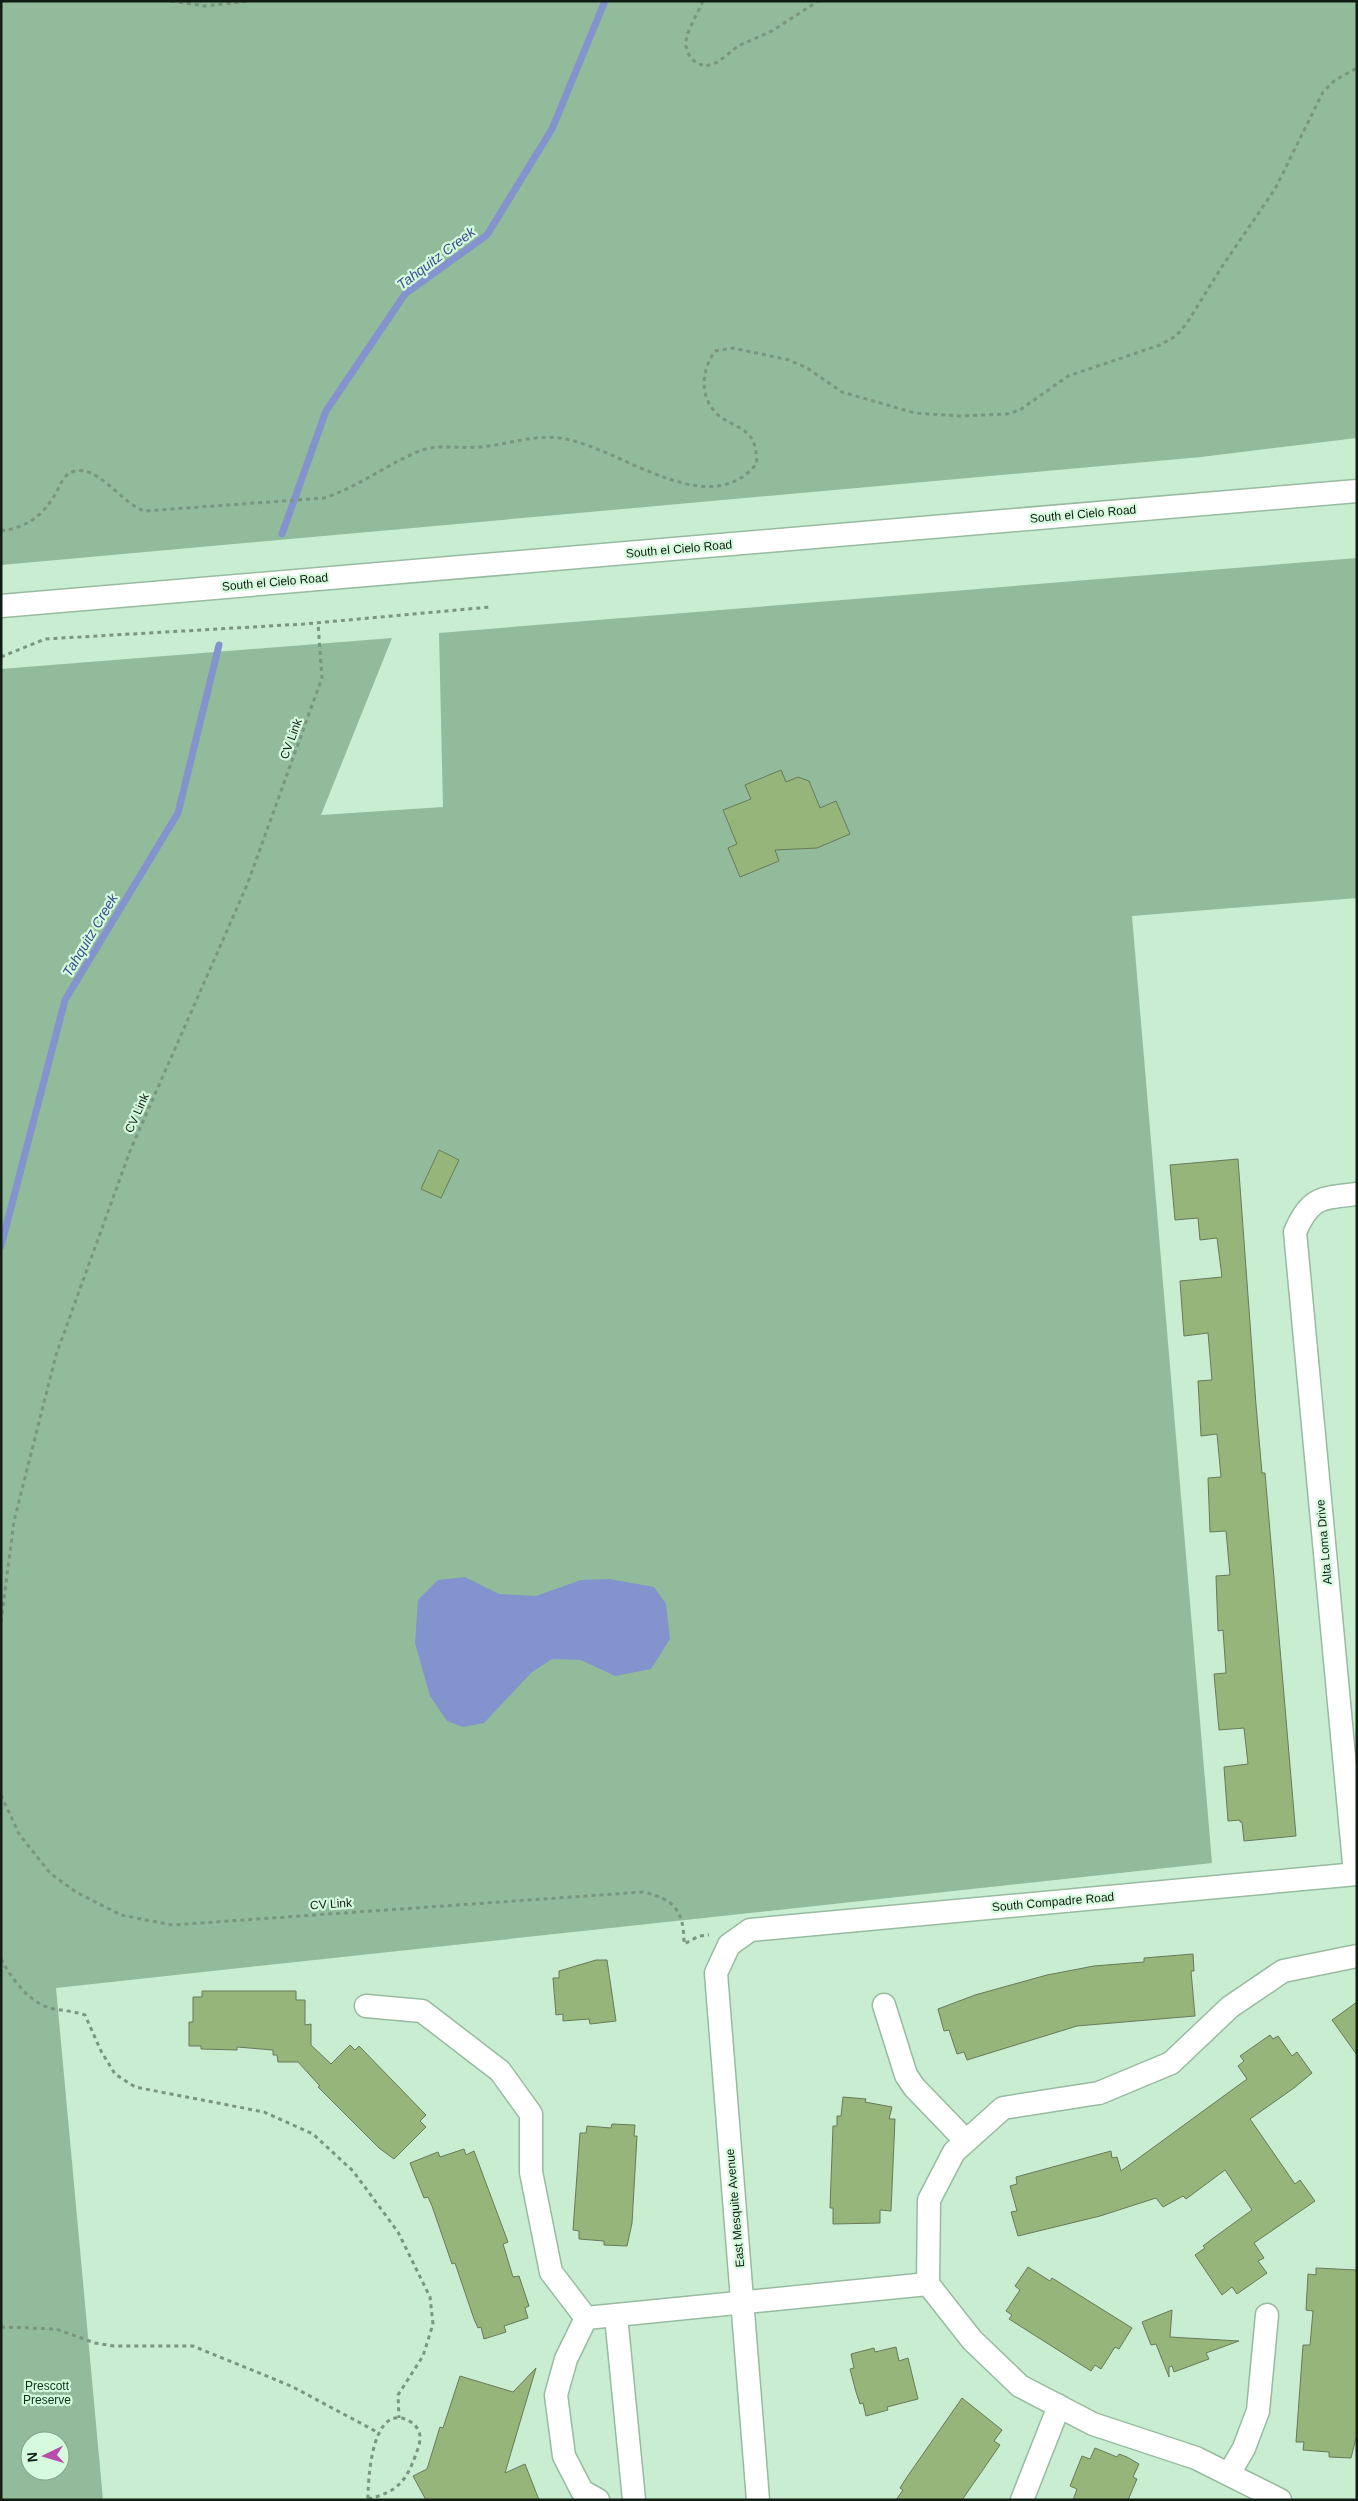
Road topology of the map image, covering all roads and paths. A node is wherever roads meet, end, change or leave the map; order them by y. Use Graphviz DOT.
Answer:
graph roads {
  1 [pos="171,1"];
  2 [pos="249,1"];
  3 [pos="703,1"];
  4 [pos="818,1"];
  5 [pos="1357,68"];
  6 [pos="1357,491"];
  7 [pos="1,530"];
  8 [pos="1,606"];
  9 [pos="490,607"];
  10 [pos="318,623"];
  11 [pos="1,658"];
  12 [pos="1357,1194"];
  13 [pos="1,1622"];
  14 [pos="1,1795"];
  15 [pos="1356,1874"];
  16 [pos="750,1930"];
  17 [pos="684,1944"];
  18 [pos="1357,1956"];
  19 [pos="1,1959"];
  20 [pos="884,2005"];
  21 [pos="366,2006"];
  22 [pos="966,2141"];
  23 [pos="928,2284"];
  24 [pos="742,2303"];
  25 [pos="1267,2315"];
  26 [pos="616,2316"];
  27 [pos="586,2318"];
  28 [pos="1,2327"];
  29 [pos="1059,2406"];
  30 [pos="399,2418"];
  31 [pos="379,2433"];
  32 [pos="1229,2474"];
  33 [pos="634,2499"];
  34 [pos="368,2500"];
  35 [pos="598,2500"];
  36 [pos="606,2500"];
  37 [pos="758,2500"];
  38 [pos="1022,2500"];
  39 [pos="1280,2500"];
  1 -- 2 [label="path"];
  3 -- 4 [label="path"];
  5 -- 7 [label="path"];
  6 -- 8 [label="street, South el Cielo Road"];
  9 -- 10 [label="path"];
  10 -- 11 [label="path"];
  10 -- 13 [label="path, CV Link"];
  12 -- 15 [label="street, Alta Loma Drive"];
  14 -- 17 [label="path, CV Link"];
  15 -- 16 [label="street, South Compadre Road"];
  16 -- 24 [label="street, East Mesquite Avenue"];
  18 -- 22 [label="street"];
  19 -- 30 [label="path"];
  20 -- 22 [label="street"];
  21 -- 27 [label="street"];
  22 -- 23 [label="street"];
  23 -- 24 [label="street"];
  23 -- 29 [label="street"];
  24 -- 26 [label="street"];
  24 -- 37 [label="street, East Mesquite Avenue"];
  25 -- 32 [label="street"];
  26 -- 27 [label="street"];
  26 -- 33 [label="street"];
  27 -- 35 [label="street"];
  28 -- 31 [label="path"];
  29 -- 32 [label="street"];
  29 -- 38 [label="street"];
  30 -- 31 [label="path"];
  30 -- 34 [label="path"];
  31 -- 34 [label="path"];
  32 -- 39 [label="street"];
  33 -- 36 [label="street"];
}
